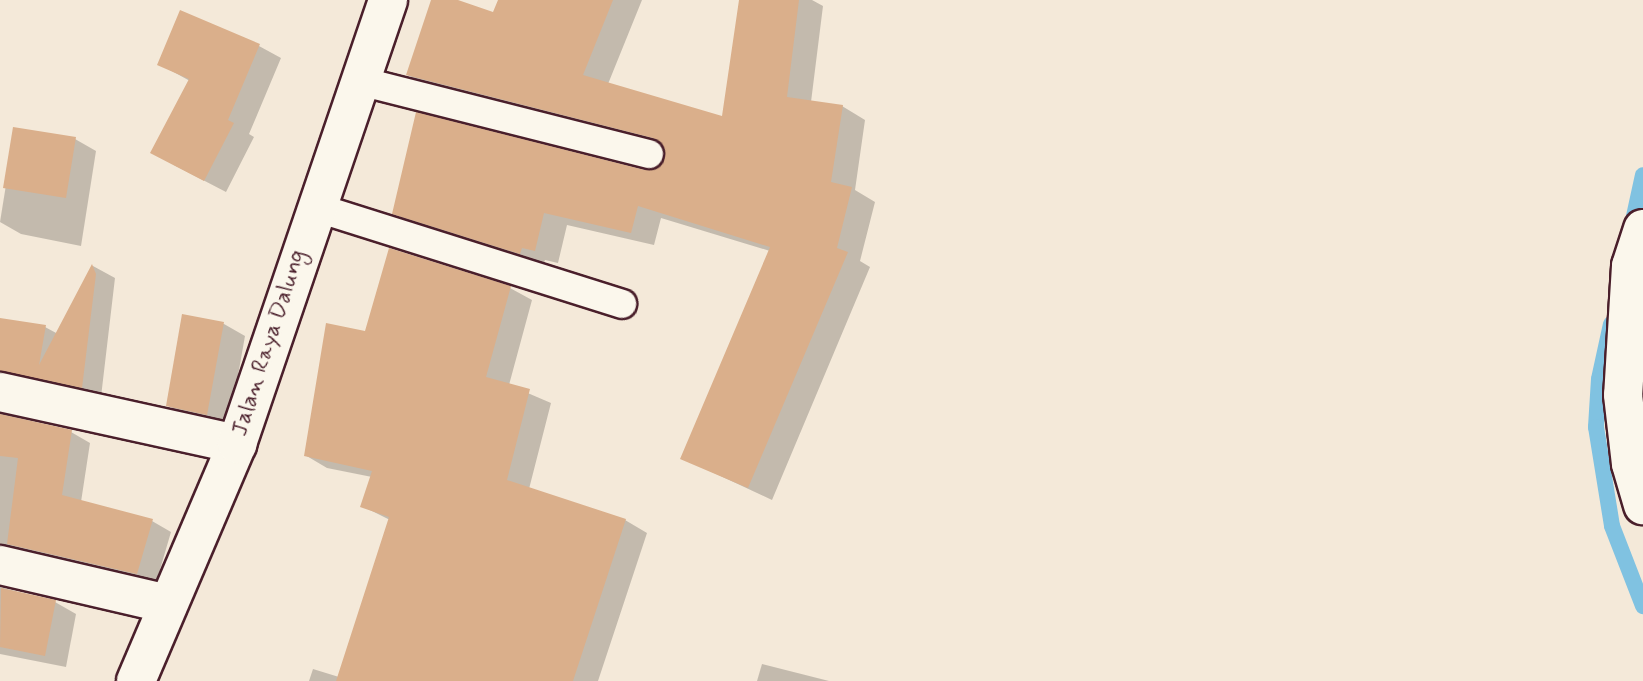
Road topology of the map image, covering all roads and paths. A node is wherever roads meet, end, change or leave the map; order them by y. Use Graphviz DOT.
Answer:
graph roads {
  1 [pos="388,0"];
  2 [pos="360,81"];
  3 [pos="649,154"];
  4 [pos="315,207"];
  5 [pos="1643,229"];
  6 [pos="622,304"];
  7 [pos="0,392"];
  8 [pos="237,444"];
  9 [pos="1643,503"];
  10 [pos="0,565"];
  11 [pos="167,604"];
  12 [pos="136,681"];
  1 -- 2 [label="main road, Jalan Raya Dalung"];
  2 -- 3 [label="lane"];
  2 -- 4 [label="main road, Jalan Raya Dalung"];
  4 -- 6 [label="lane"];
  4 -- 8 [label="main road, Jalan Raya Dalung"];
  5 -- 9 [label="main road"];
  7 -- 8 [label="main road"];
  8 -- 11 [label="main road, Jalan Raya Dalung"];
  10 -- 11 [label="main road"];
  11 -- 12 [label="main road, Jalan Raya Dalung"];
}
